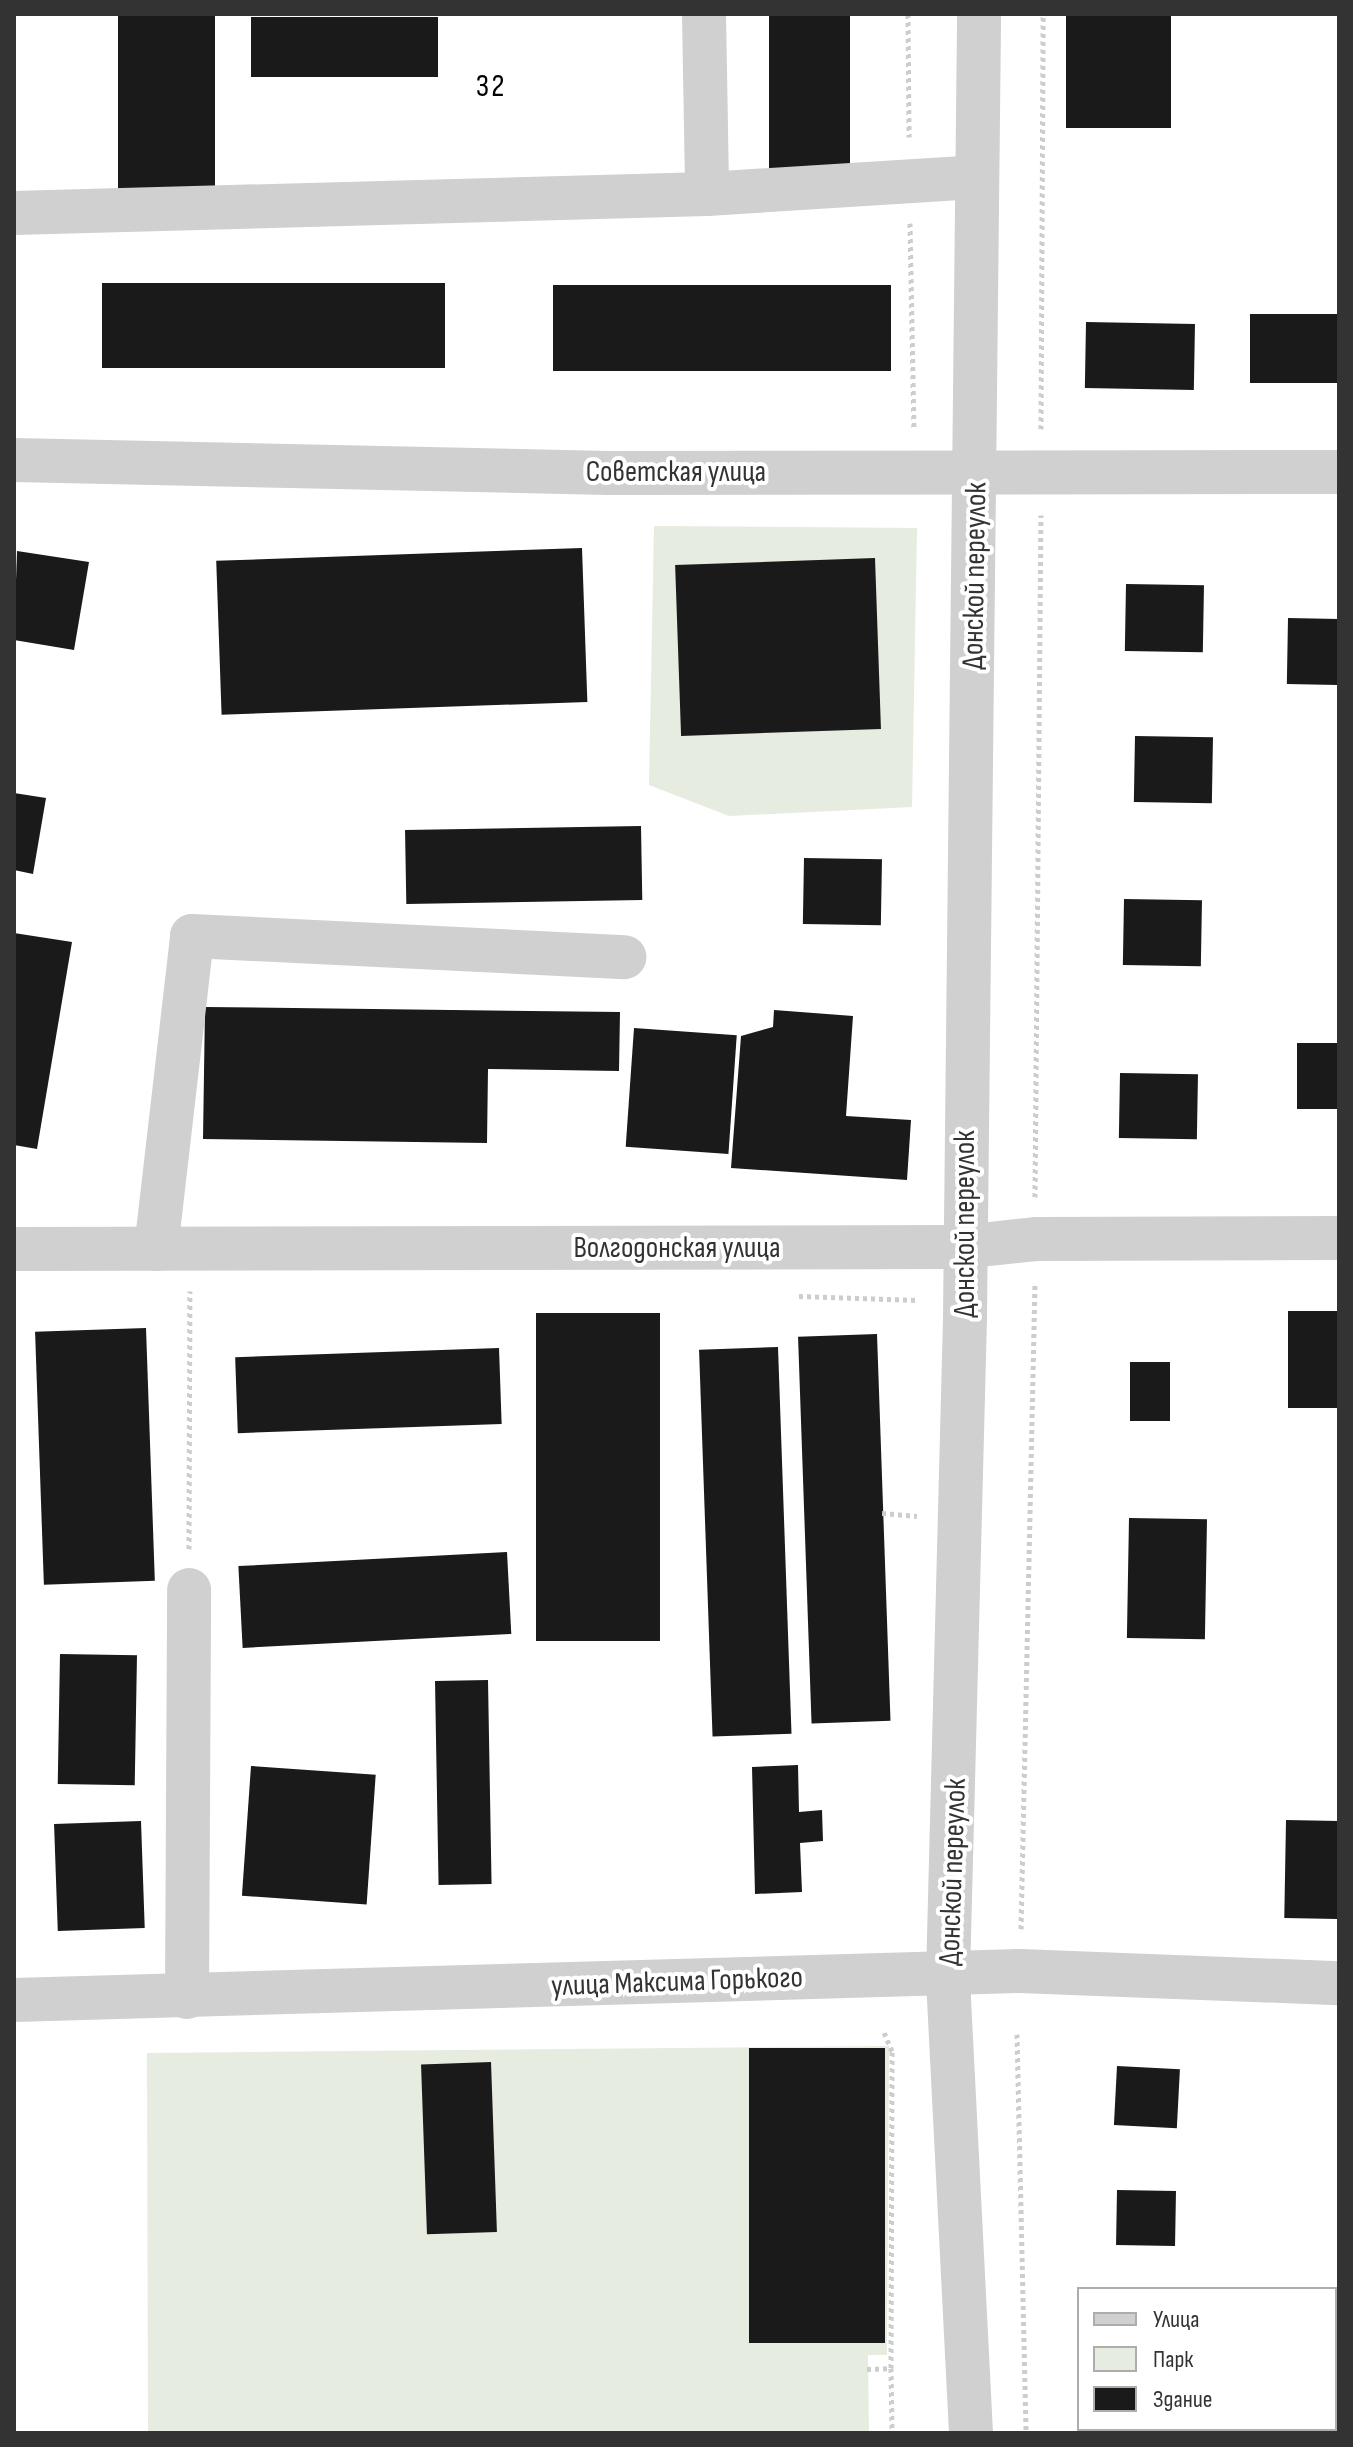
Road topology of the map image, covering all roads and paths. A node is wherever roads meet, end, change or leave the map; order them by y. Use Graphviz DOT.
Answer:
graph roads {
  1 [pos="704,14"];
  2 [pos="908,14"];
  3 [pos="979,14"];
  4 [pos="1043,14"];
  5 [pos="975,177"];
  6 [pos="910,186"];
  7 [pos="707,194"];
  8 [pos="14,213"];
  9 [pos="14,460"];
  10 [pos="977,469"];
  11 [pos="915,471"];
  12 [pos="1041,471"];
  13 [pos="1339,472"];
  14 [pos="624,957"];
  15 [pos="1339,1238"];
  16 [pos="1036,1239"];
  17 [pos="962,1247"];
  18 [pos="14,1249"];
  19 [pos="179,1262"];
  20 [pos="206,1289"];
  21 [pos="791,1296"];
  22 [pos="918,1313"];
  23 [pos="922,1501"];
  24 [pos="882,1513"];
  25 [pos="922,1517"];
  26 [pos="923,1533"];
  27 [pos="189,1590"];
  28 [pos="1021,1941"];
  29 [pos="948,1976"];
  30 [pos="1339,1983"];
  31 [pos="187,1997"];
  32 [pos="14,2000"];
  33 [pos="884,2032"];
  34 [pos="1017,2034"];
  35 [pos="891,2368"];
  36 [pos="867,2369"];
  37 [pos="892,2433"];
  38 [pos="971,2433"];
  39 [pos="1026,2433"];
  1 -- 7 [label="street"];
  2 -- 6 [label="path"];
  3 -- 5 [label="street, Донской переулок"];
  4 -- 12 [label="path"];
  5 -- 6 [label="street"];
  5 -- 10 [label="street, Донской переулок"];
  6 -- 7 [label="street"];
  6 -- 11 [label="path"];
  7 -- 8 [label="street"];
  9 -- 11 [label="street, Советская улица"];
  10 -- 11 [label="street, Советская улица"];
  10 -- 12 [label="street, Советская улица"];
  10 -- 17 [label="street, Донской переулок"];
  12 -- 13 [label="street, Советская улица"];
  12 -- 16 [label="path"];
  14 -- 19 [label="street"];
  15 -- 16 [label="street, Волгодонская улица"];
  16 -- 17 [label="street, Волгодонская улица"];
  16 -- 28 [label="path"];
  17 -- 19 [label="street, Волгодонская улица"];
  17 -- 29 [label="street, Донской переулок"];
  18 -- 19 [label="street, Волгодонская улица"];
  19 -- 20 [label="path"];
  19 -- 27 [label="path"];
  21 -- 22 [label="path"];
  23 -- 25 [label="path"];
  24 -- 25 [label="path"];
  25 -- 26 [label="path"];
  27 -- 31 [label="street"];
  29 -- 30 [label="street, улица Максима Горького"];
  29 -- 31 [label="street, улица Максима Горького"];
  29 -- 38 [label="street, Донской переулок"];
  31 -- 32 [label="street, улица Максима Горького"];
  33 -- 35 [label="path"];
  34 -- 39 [label="path"];
  35 -- 36 [label="path"];
  35 -- 37 [label="path"];
}
